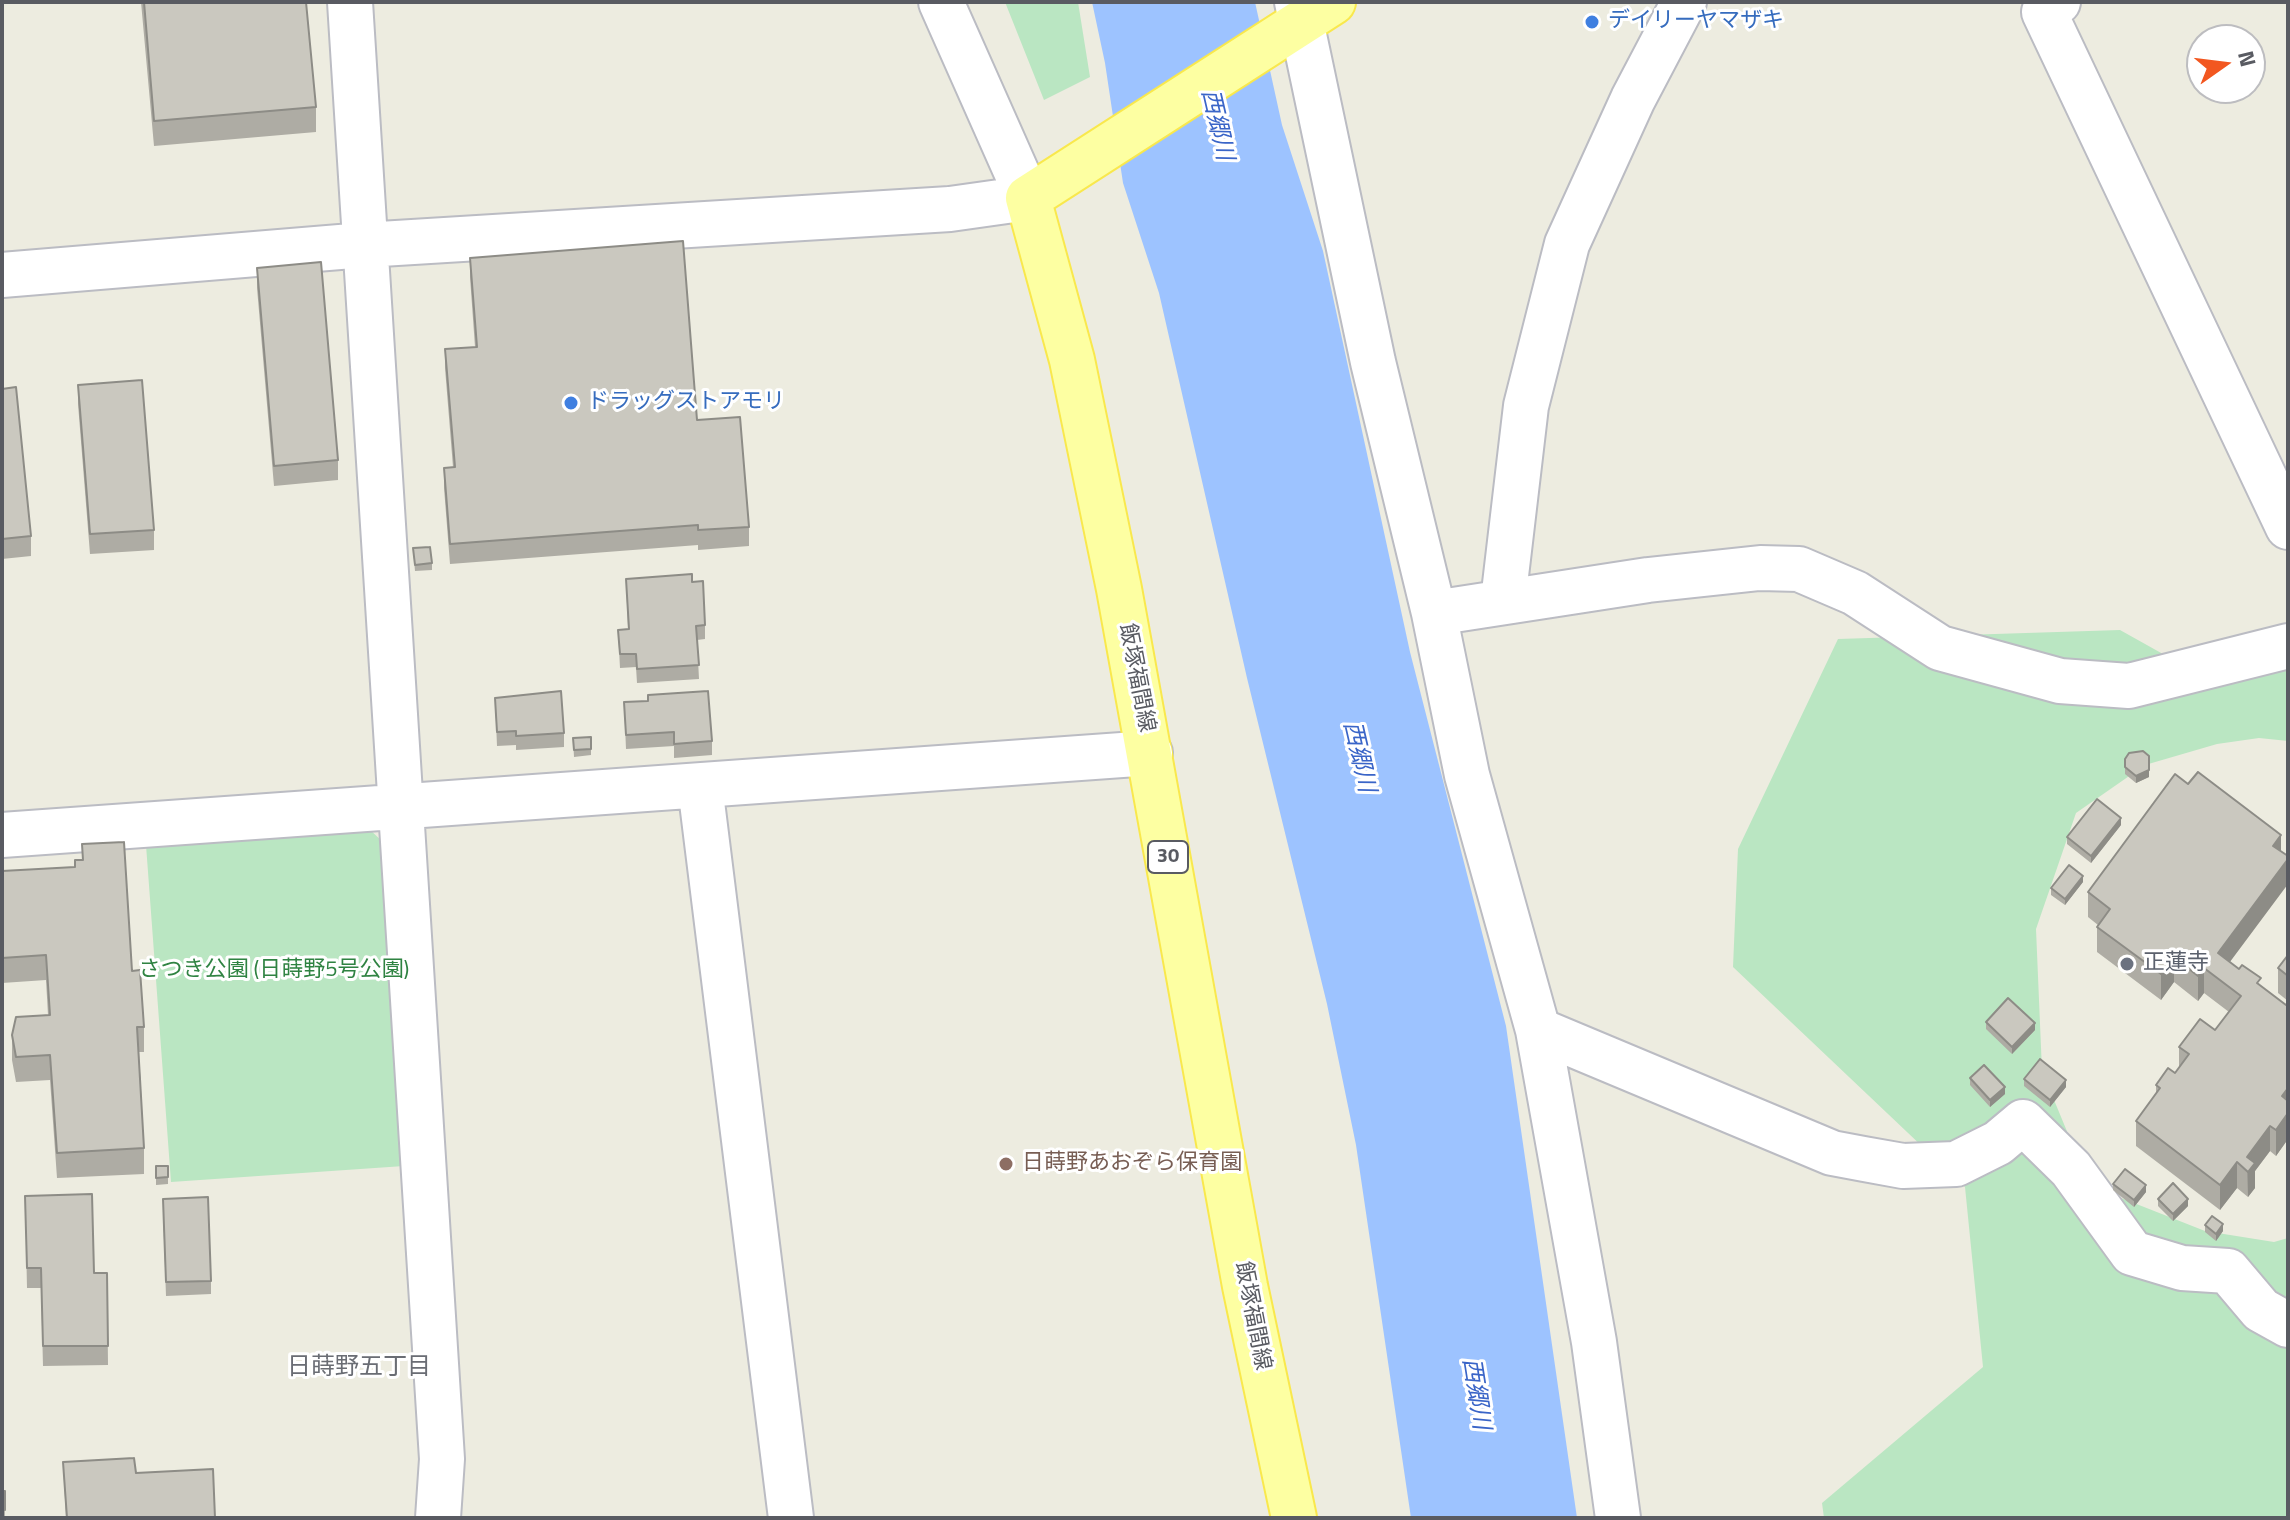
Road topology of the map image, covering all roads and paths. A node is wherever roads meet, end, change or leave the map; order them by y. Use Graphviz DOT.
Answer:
graph roads {
  1 [pos="350,2"];
  2 [pos="941,2"];
  3 [pos="1684,2"];
  4 [pos="2058,2"];
  5 [pos="1301,17"];
  6 [pos="1028,198"];
  7 [pos="364,245"];
  8 [pos="2,275"];
  9 [pos="2288,527"];
  10 [pos="1503,601"];
  11 [pos="1434,613"];
  12 [pos="2288,646"];
  13 [pos="1150,753"];
  14 [pos="700,786"];
  15 [pos="401,808"];
  16 [pos="2,835"];
  17 [pos="1538,1030"];
  18 [pos="2288,1325"];
  19 [pos="438,1518"];
  20 [pos="791,1518"];
  21 [pos="1294,1518"];
  22 [pos="1618,1518"];
  1 -- 7 [label="street"];
  2 -- 6 [label="street"];
  3 -- 10 [label="street"];
  4 -- 9 [label="street"];
  5 -- 6 [label="main road"];
  5 -- 11 [label="street"];
  6 -- 7 [label="street"];
  6 -- 13 [label="main road, 飯塚福間線 / 30"];
  7 -- 8 [label="street"];
  7 -- 15 [label="street"];
  10 -- 11 [label="street"];
  10 -- 12 [label="street"];
  11 -- 17 [label="street"];
  13 -- 14 [label="street"];
  13 -- 21 [label="main road, 飯塚福間線 / 30"];
  14 -- 15 [label="street"];
  14 -- 20 [label="street"];
  15 -- 16 [label="street"];
  15 -- 19 [label="street"];
  17 -- 18 [label="street"];
  17 -- 22 [label="street"];
}
